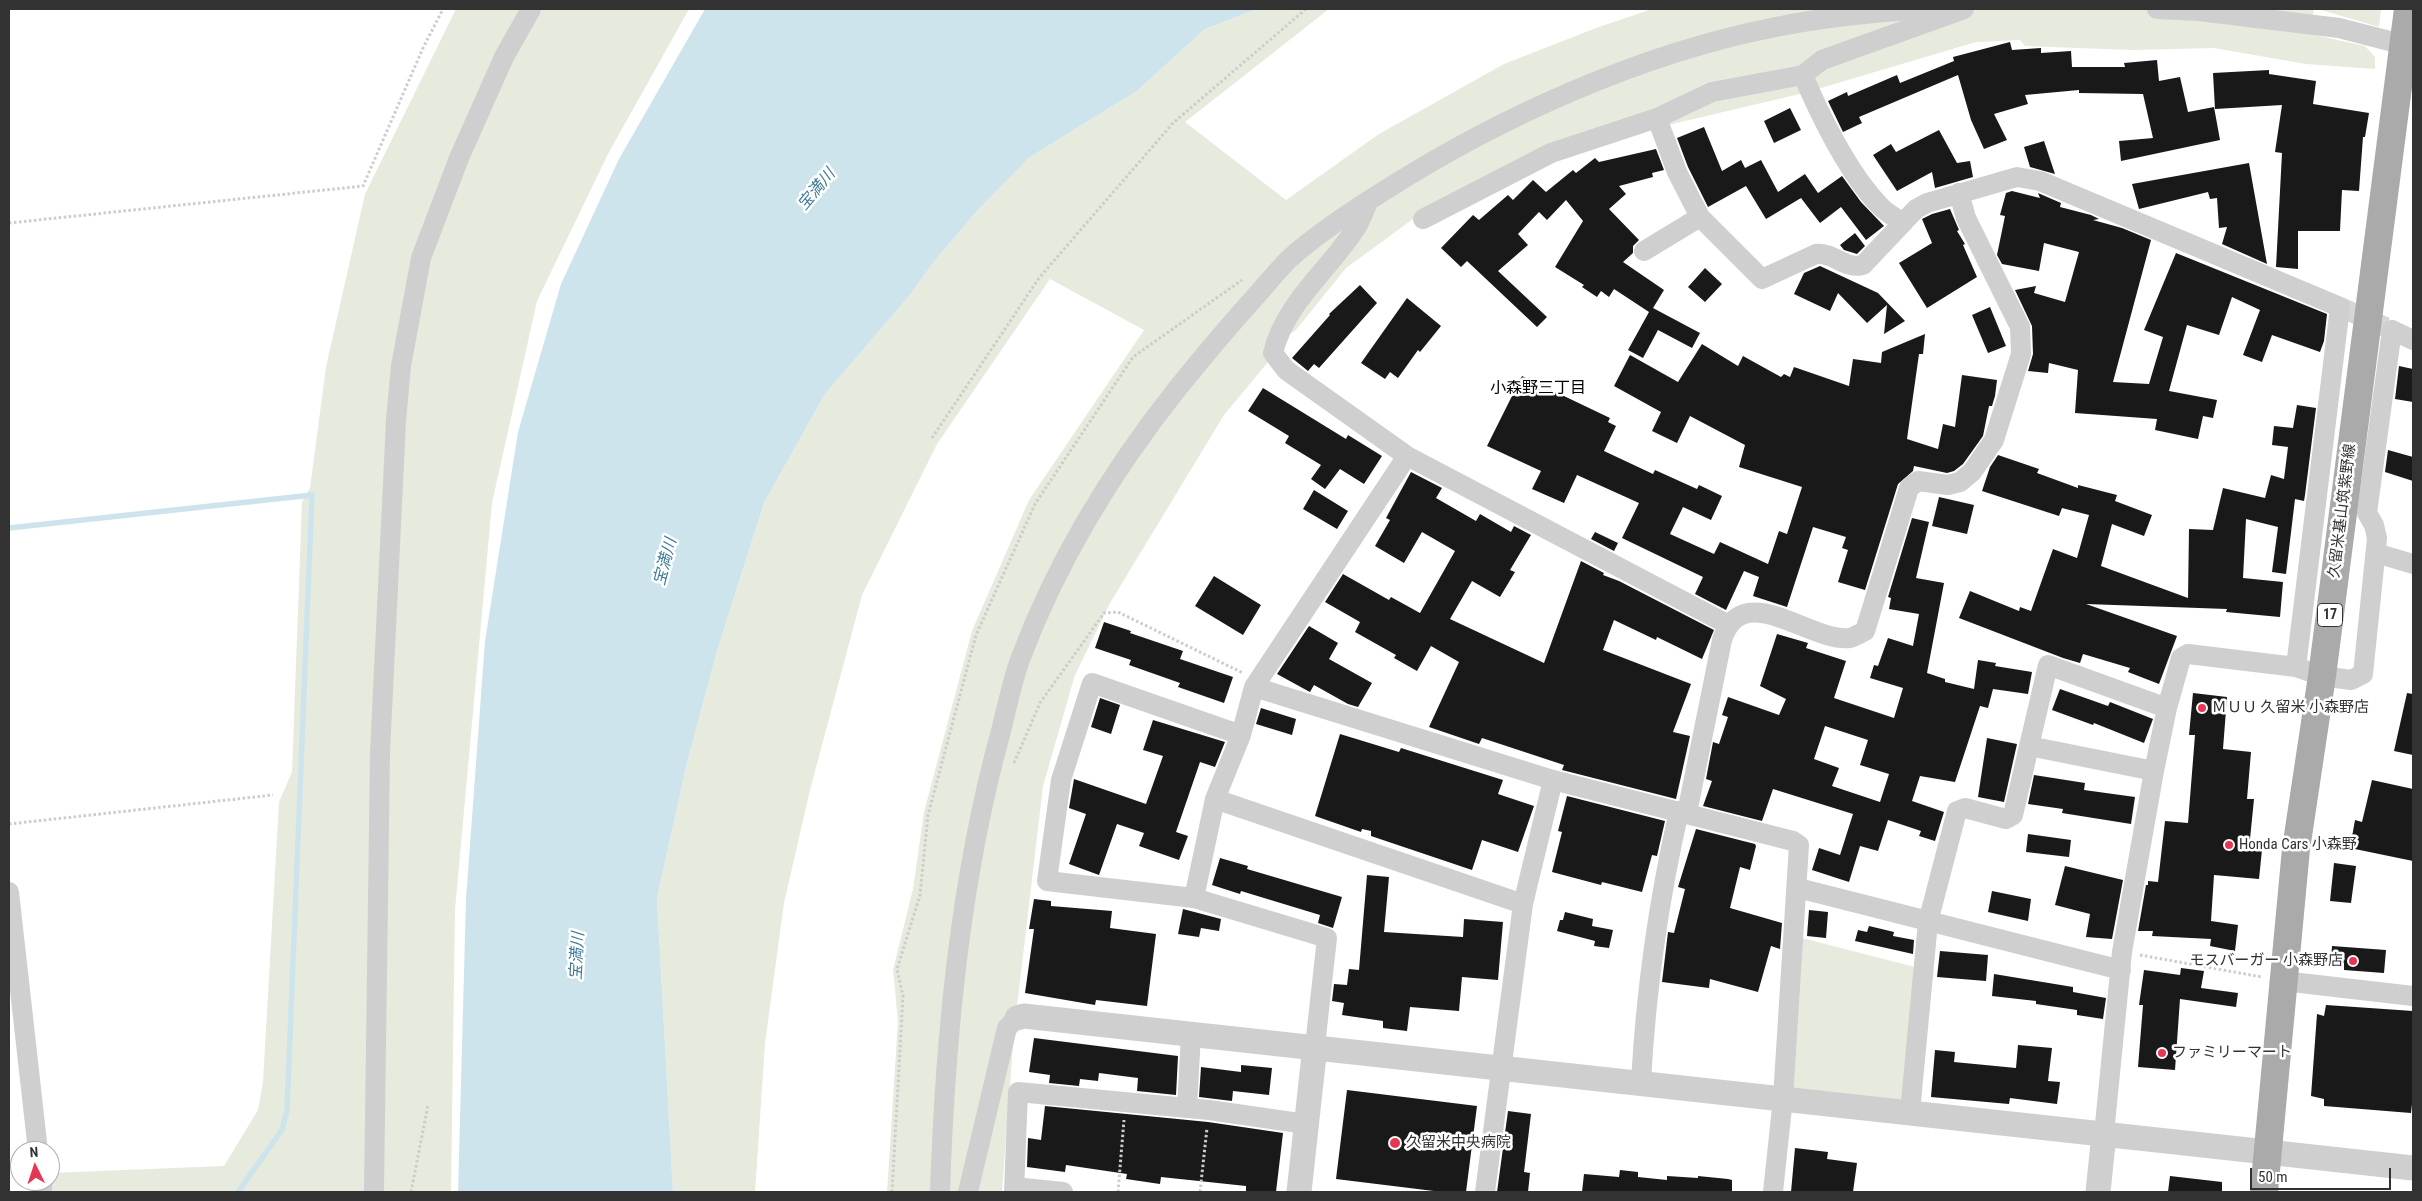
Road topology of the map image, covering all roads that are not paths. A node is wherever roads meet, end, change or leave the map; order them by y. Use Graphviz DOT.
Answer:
graph roads {
  1 [pos="531,9"];
  2 [pos="1921,9"];
  3 [pos="1964,9"];
  4 [pos="2157,9"];
  5 [pos="2408,9"];
  6 [pos="2407,43"];
  7 [pos="1803,75"];
  8 [pos="1657,118"];
  9 [pos="1959,193"];
  10 [pos="1369,200"];
  11 [pos="1700,217"];
  12 [pos="1422,219"];
  13 [pos="1903,223"];
  14 [pos="1644,251"];
  15 [pos="2413,340"];
  16 [pos="1406,456"];
  17 [pos="2376,553"];
  18 [pos="2413,564"];
  19 [pos="1729,626"];
  20 [pos="2296,667"];
  21 [pos="2322,676"];
  22 [pos="1254,686"];
  23 [pos="2167,708"];
  24 [pos="1241,735"];
  25 [pos="2028,746"];
  26 [pos="2154,771"];
  27 [pos="1553,780"];
  28 [pos="1215,799"];
  29 [pos="1683,812"];
  30 [pos="1798,888"];
  31 [pos="9,892"];
  32 [pos="1194,898"];
  33 [pos="1523,904"];
  34 [pos="1928,922"];
  35 [pos="2122,961"];
  36 [pos="2283,981"];
  37 [pos="2413,996"];
  38 [pos="1017,1018"];
  39 [pos="1191,1034"];
  40 [pos="1315,1046"];
  41 [pos="1502,1067"];
  42 [pos="1641,1082"];
  43 [pos="1783,1098"];
  44 [pos="1187,1108"];
  45 [pos="1910,1112"];
  46 [pos="1306,1124"];
  47 [pos="2104,1134"];
  48 [pos="37,1141"];
  49 [pos="2267,1153"];
  50 [pos="2413,1168"];
  51 [pos="1014,1190"];
  52 [pos="374,1192"];
  53 [pos="940,1192"];
  54 [pos="968,1192"];
  55 [pos="1063,1192"];
  56 [pos="1299,1192"];
  57 [pos="1485,1192"];
  58 [pos="1773,1192"];
  59 [pos="2098,1192"];
  60 [pos="2264,1192"];
  1 -- 52 [label="street"];
  2 -- 10 [label="street"];
  3 -- 7 [label="street"];
  4 -- 6 [label="street"];
  5 -- 6 [label="main road, 久留米基山筑紫野線 / 17"];
  6 -- 21 [label="main road, 久留米基山筑紫野線 / 17"];
  7 -- 8 [label="street"];
  7 -- 13 [label="street"];
  8 -- 11 [label="street"];
  8 -- 12 [label="street"];
  9 -- 13 [label="street"];
  9 -- 19 [label="street"];
  9 -- 20 [label="street"];
  10 -- 16 [label="street"];
  10 -- 53 [label="street"];
  11 -- 13 [label="street"];
  11 -- 14 [label="street"];
  15 -- 17 [label="street"];
  16 -- 19 [label="street"];
  16 -- 22 [label="street"];
  17 -- 18 [label="street"];
  17 -- 21 [label="street"];
  19 -- 29 [label="street"];
  20 -- 21 [label="street"];
  20 -- 23 [label="street"];
  21 -- 36 [label="main road, 久留米基山筑紫野線 / 17"];
  22 -- 24 [label="street"];
  22 -- 27 [label="street"];
  23 -- 25 [label="street"];
  23 -- 26 [label="street"];
  24 -- 28 [label="street"];
  24 -- 32 [label="street"];
  25 -- 26 [label="street"];
  25 -- 34 [label="street"];
  26 -- 35 [label="street"];
  27 -- 29 [label="street"];
  27 -- 33 [label="street"];
  28 -- 32 [label="street"];
  28 -- 33 [label="street"];
  29 -- 30 [label="street"];
  29 -- 42 [label="street"];
  30 -- 34 [label="street"];
  30 -- 43 [label="street"];
  31 -- 48 [label="street"];
  32 -- 40 [label="street"];
  33 -- 41 [label="street"];
  34 -- 35 [label="street"];
  34 -- 45 [label="street"];
  35 -- 47 [label="street"];
  36 -- 37 [label="street"];
  36 -- 49 [label="main road, 久留米基山筑紫野線 / 17"];
  38 -- 39 [label="street"];
  38 -- 54 [label="street"];
  39 -- 40 [label="street"];
  39 -- 44 [label="street"];
  40 -- 41 [label="street"];
  40 -- 46 [label="street"];
  41 -- 42 [label="street"];
  41 -- 57 [label="street"];
  42 -- 43 [label="street"];
  43 -- 45 [label="street"];
  43 -- 58 [label="street"];
  44 -- 46 [label="street"];
  44 -- 51 [label="street"];
  45 -- 47 [label="street"];
  46 -- 56 [label="street"];
  47 -- 49 [label="street"];
  47 -- 59 [label="street"];
  49 -- 50 [label="street"];
  49 -- 60 [label="main road, 久留米基山筑紫野線 / 17"];
  51 -- 55 [label="street"];
}
